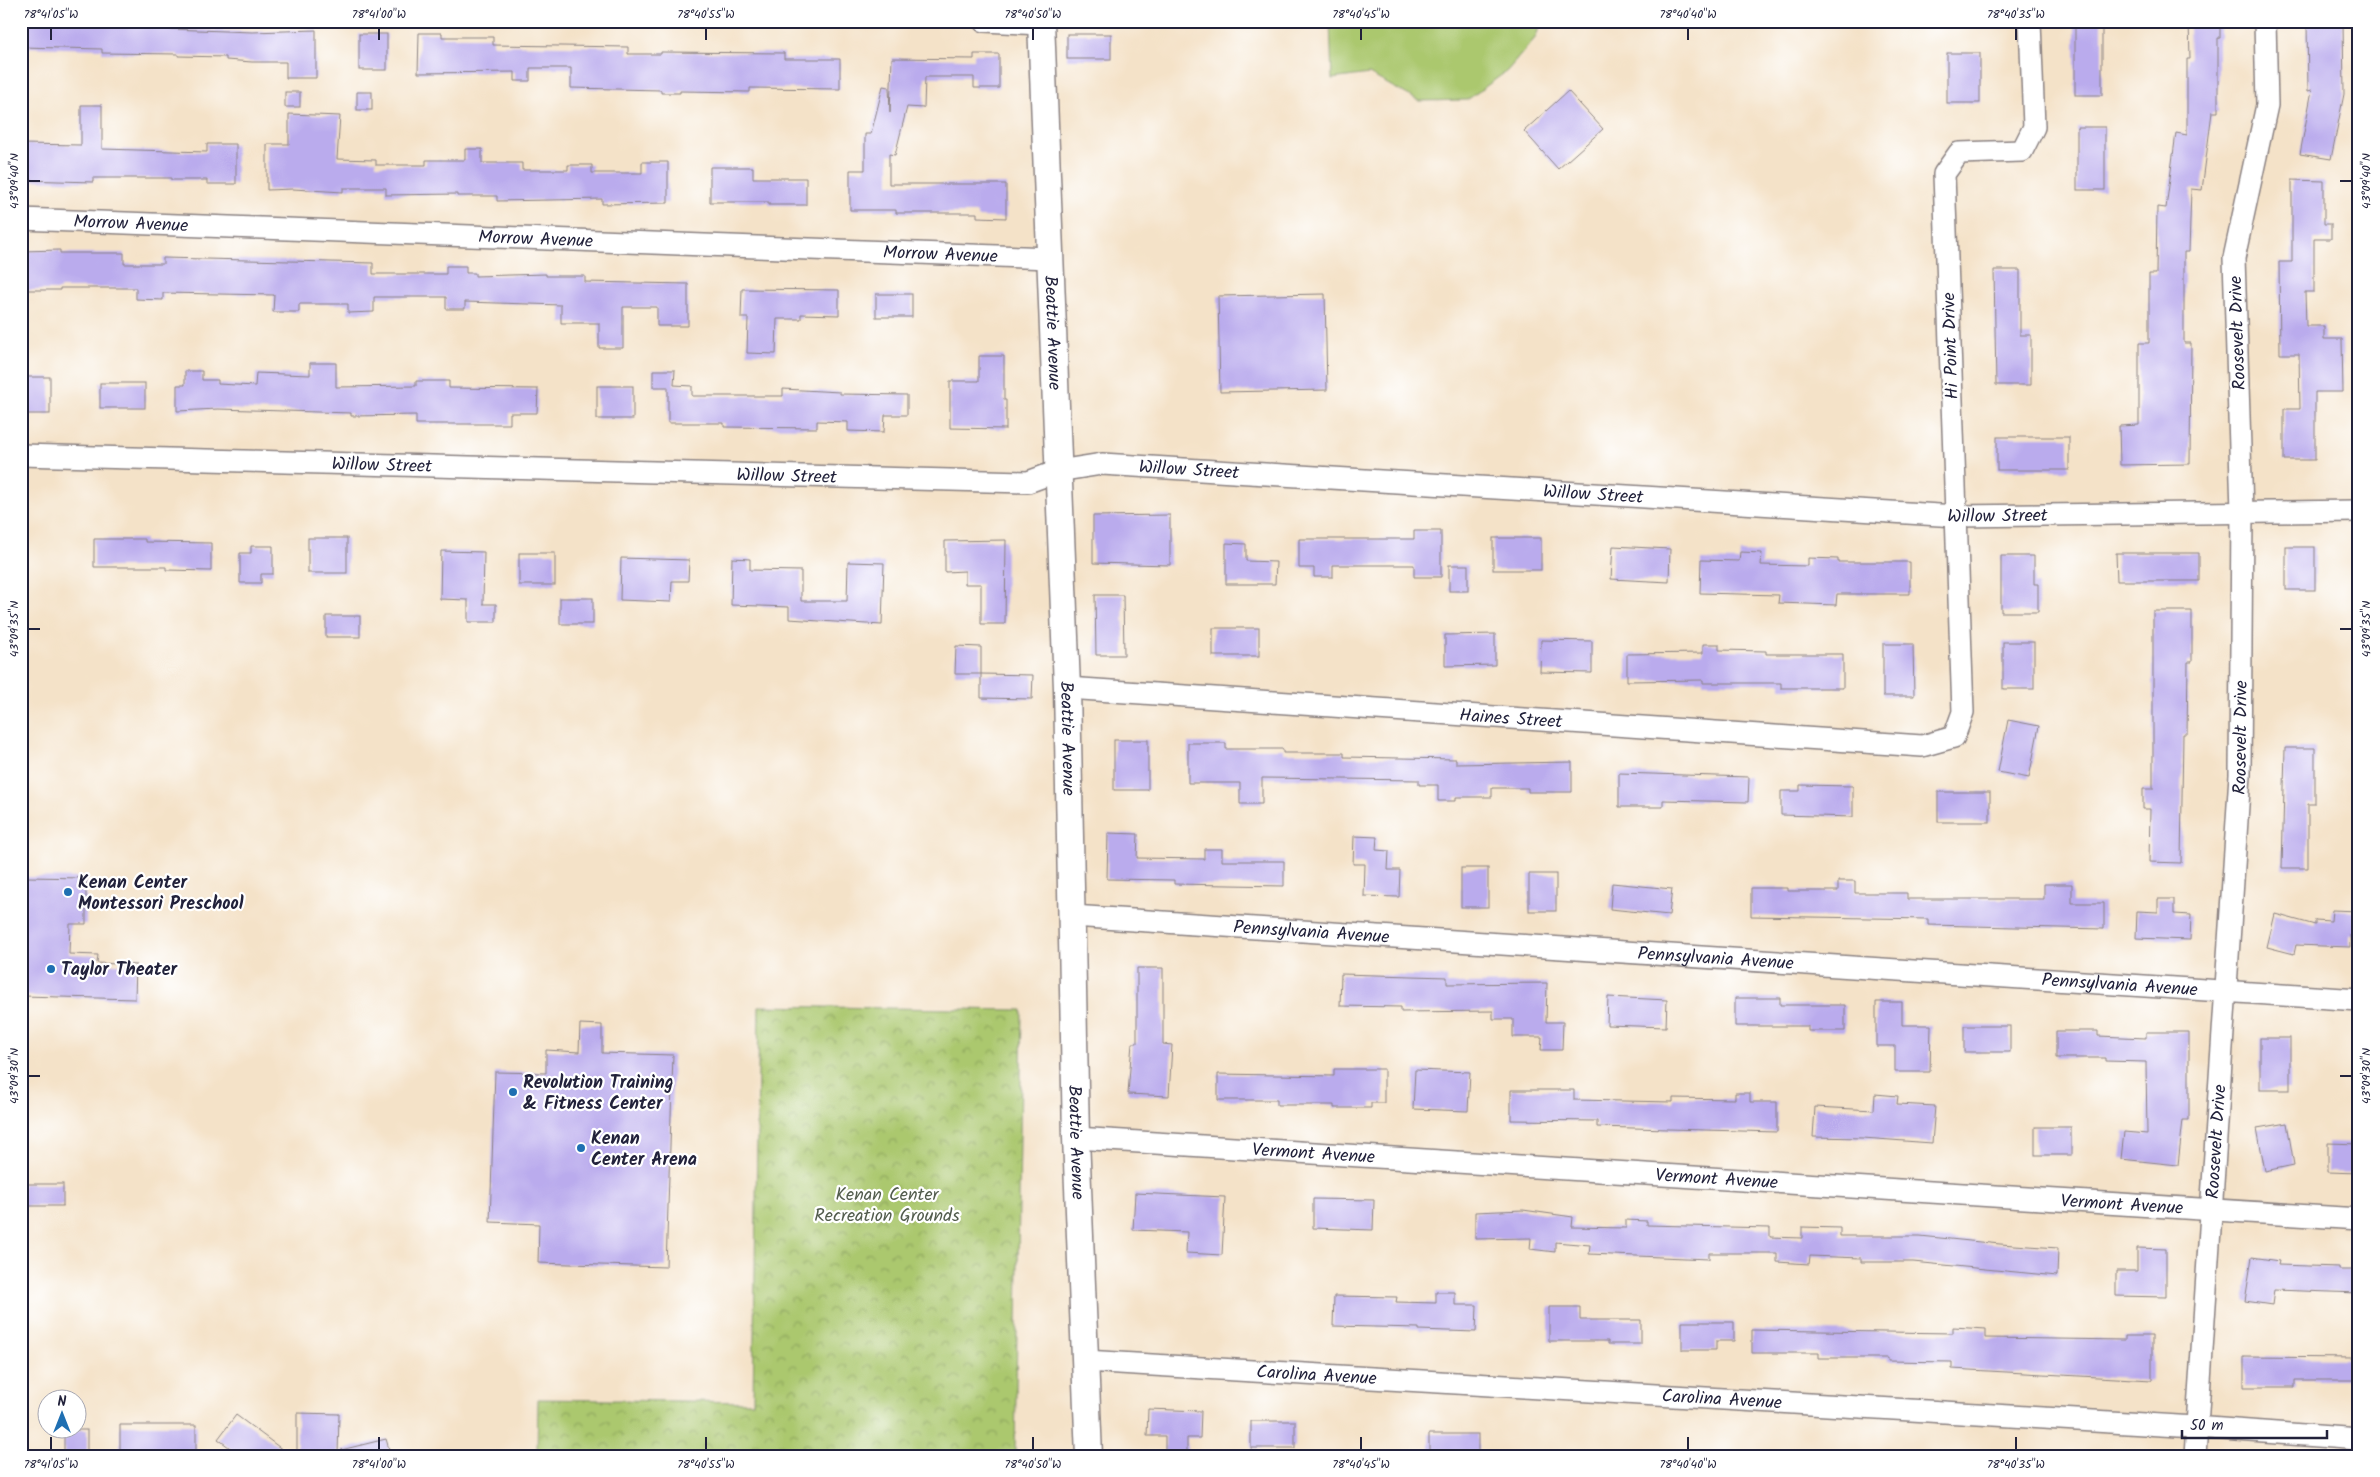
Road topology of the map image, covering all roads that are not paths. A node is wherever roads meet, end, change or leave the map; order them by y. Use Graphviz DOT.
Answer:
graph roads {
  1 [pos="984,21"];
  2 [pos="2030,21"];
  3 [pos="2265,21"];
  4 [pos="1041,22"];
  5 [pos="21,219"];
  6 [pos="1049,258"];
  7 [pos="21,456"];
  8 [pos="1058,471"];
  9 [pos="2242,511"];
  10 [pos="2359,511"];
  11 [pos="1956,516"];
  12 [pos="1067,688"];
  13 [pos="1954,737"];
  14 [pos="1072,916"];
  15 [pos="2225,990"];
  16 [pos="2359,1000"];
  17 [pos="1076,1138"];
  18 [pos="2212,1210"];
  19 [pos="2359,1218"];
  20 [pos="1085,1361"];
  21 [pos="2196,1426"];
  22 [pos="2359,1439"];
  23 [pos="1089,1456"];
  24 [pos="2195,1456"];
  1 -- 4 [label="street"];
  2 -- 11 [label="street, Hi Point Drive"];
  3 -- 9 [label="street, Roosevelt Drive"];
  4 -- 6 [label="street, Beattie Avenue"];
  5 -- 6 [label="street, Morrow Avenue"];
  6 -- 8 [label="street, Beattie Avenue"];
  7 -- 8 [label="street, Willow Street"];
  8 -- 11 [label="street, Willow Street"];
  8 -- 12 [label="street, Beattie Avenue"];
  9 -- 10 [label="street, Willow Street"];
  9 -- 11 [label="street, Willow Street"];
  9 -- 15 [label="street, Roosevelt Drive"];
  11 -- 13 [label="street, Hi Point Drive"];
  12 -- 13 [label="street, Haines Street"];
  12 -- 14 [label="street, Beattie Avenue"];
  14 -- 15 [label="street, Pennsylvania Avenue"];
  14 -- 17 [label="street, Beattie Avenue"];
  15 -- 16 [label="street, Pennsylvania Avenue"];
  15 -- 18 [label="street, Roosevelt Drive"];
  17 -- 18 [label="street, Vermont Avenue"];
  17 -- 20 [label="street, Beattie Avenue"];
  18 -- 19 [label="street, Vermont Avenue"];
  18 -- 21 [label="street, Roosevelt Drive"];
  20 -- 21 [label="street, Carolina Avenue"];
  20 -- 23 [label="street, Beattie Avenue"];
  21 -- 22 [label="street, Carolina Avenue"];
  21 -- 24 [label="street, Roosevelt Drive"];
}
